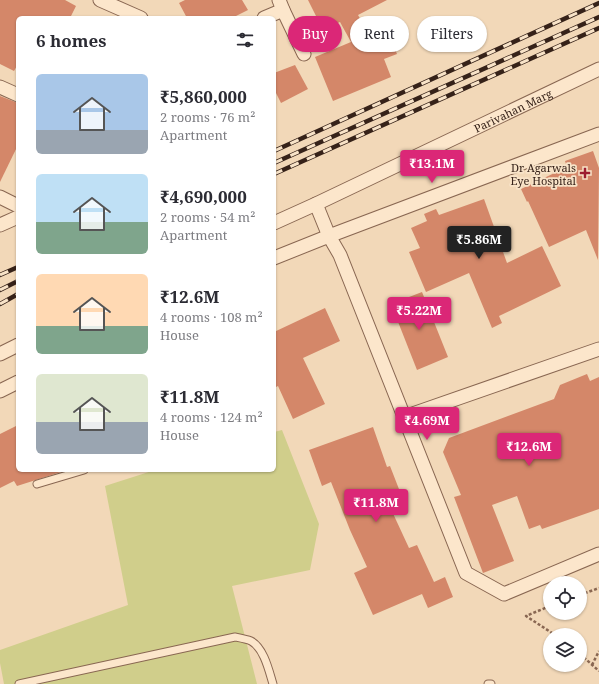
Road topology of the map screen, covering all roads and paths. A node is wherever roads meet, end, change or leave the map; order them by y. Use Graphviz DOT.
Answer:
graph roads {
  1 [pos="100,0"];
  2 [pos="281,5"];
  3 [pos="136,16"];
  4 [pos="267,16"];
  5 [pos="304,54"];
  6 [pos="599,69"];
  7 [pos="0,87"];
  8 [pos="16,94"];
  9 [pos="599,134"];
  10 [pos="0,197"];
  11 [pos="316,204"];
  12 [pos="16,205"];
  13 [pos="16,218"];
  14 [pos="276,222"];
  15 [pos="0,225"];
  16 [pos="329,236"];
  17 [pos="276,257"];
  18 [pos="16,346"];
  19 [pos="599,349"];
  20 [pos="0,354"];
  21 [pos="16,383"];
  22 [pos="0,391"];
  23 [pos="404,417"];
  24 [pos="77,472"];
  25 [pos="37,484"];
  26 [pos="599,554"];
  27 [pos="599,588"];
  28 [pos="587,592"];
  29 [pos="543,609"];
  30 [pos="544,628"];
  31 [pos="599,651"];
  32 [pos="587,660"];
  33 [pos="592,664"];
  34 [pos="599,672"];
  35 [pos="19,684"];
  36 [pos="273,684"];
  37 [pos="488,684"];
  38 [pos="491,684"];
  1 -- 3 [label="street"];
  2 -- 4 [label="street"];
  2 -- 5 [label="street"];
  6 -- 11 [label="street, Parivahan Marg"];
  7 -- 8 [label="street"];
  9 -- 16 [label="street"];
  10 -- 12 [label="street"];
  11 -- 14 [label="street, Parivahan Marg"];
  11 -- 16 [label="street"];
  13 -- 15 [label="street"];
  16 -- 17 [label="street"];
  16 -- 23 [label="street"];
  18 -- 20 [label="street"];
  19 -- 23 [label="street"];
  21 -- 22 [label="street"];
  23 -- 26 [label="street"];
  24 -- 25 [label="lane"];
  27 -- 28 [label="path"];
  29 -- 30 [label="path"];
  31 -- 33 [label="path"];
  32 -- 33 [label="path"];
  33 -- 34 [label="path"];
  35 -- 36 [label="lane"];
  37 -- 38 [label="lane"];
}
